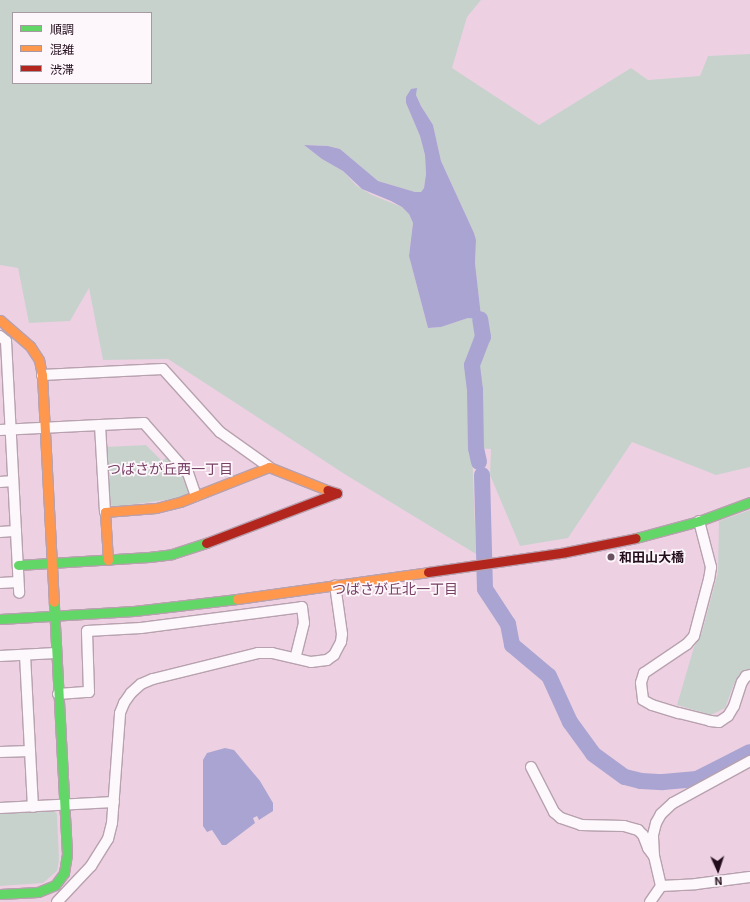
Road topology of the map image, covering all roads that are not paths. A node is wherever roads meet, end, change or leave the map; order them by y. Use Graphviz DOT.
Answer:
graph roads {
  1 [pos="0,320"];
  2 [pos="0,336"];
  3 [pos="42,376"];
  4 [pos="4,382"];
  5 [pos="100,425"];
  6 [pos="44,428"];
  7 [pos="0,430"];
  8 [pos="11,430"];
  9 [pos="269,468"];
  10 [pos="13,481"];
  11 [pos="0,482"];
  12 [pos="196,496"];
  13 [pos="750,502"];
  14 [pos="105,512"];
  15 [pos="699,521"];
  16 [pos="16,531"];
  17 [pos="0,532"];
  18 [pos="108,560"];
  19 [pos="52,562"];
  20 [pos="18,564"];
  21 [pos="18,582"];
  22 [pos="0,583"];
  23 [pos="335,585"];
  24 [pos="19,593"];
  25 [pos="54,616"];
  26 [pos="0,619"];
  27 [pos="56,653"];
  28 [pos="24,655"];
  29 [pos="0,656"];
  30 [pos="295,658"];
  31 [pos="750,675"];
  32 [pos="58,694"];
  33 [pos="30,751"];
  34 [pos="0,752"];
  35 [pos="750,761"];
  36 [pos="531,767"];
  37 [pos="114,802"];
  38 [pos="64,805"];
  39 [pos="32,807"];
  40 [pos="0,808"];
  41 [pos="654,856"];
  42 [pos="750,877"];
  43 [pos="661,886"];
  44 [pos="0,894"];
  45 [pos="34,897"];
  46 [pos="57,902"];
  47 [pos="650,902"];
  1 -- 3 [label="street"];
  2 -- 4 [label="street"];
  3 -- 6 [label="street"];
  3 -- 9 [label="street"];
  4 -- 8 [label="street"];
  5 -- 6 [label="street"];
  5 -- 12 [label="street"];
  5 -- 14 [label="street"];
  6 -- 8 [label="street"];
  6 -- 19 [label="street"];
  7 -- 8 [label="street"];
  8 -- 10 [label="street"];
  9 -- 12 [label="street"];
  9 -- 18 [label="street"];
  10 -- 11 [label="street"];
  10 -- 16 [label="street"];
  12 -- 14 [label="street"];
  13 -- 15 [label="street"];
  14 -- 18 [label="street"];
  15 -- 23 [label="street"];
  15 -- 31 [label="street"];
  16 -- 17 [label="street"];
  16 -- 20 [label="street"];
  18 -- 19 [label="street"];
  19 -- 20 [label="street"];
  19 -- 25 [label="street"];
  20 -- 21 [label="street"];
  21 -- 22 [label="street"];
  21 -- 24 [label="street"];
  23 -- 25 [label="street"];
  23 -- 30 [label="street"];
  25 -- 26 [label="street"];
  25 -- 27 [label="street"];
  27 -- 28 [label="street"];
  27 -- 32 [label="street"];
  28 -- 29 [label="street"];
  28 -- 33 [label="street"];
  30 -- 32 [label="street"];
  30 -- 37 [label="street"];
  32 -- 38 [label="street"];
  33 -- 34 [label="street"];
  33 -- 39 [label="street"];
  35 -- 41 [label="street"];
  36 -- 41 [label="street"];
  37 -- 38 [label="street"];
  37 -- 46 [label="street"];
  38 -- 39 [label="street"];
  38 -- 45 [label="street"];
  39 -- 40 [label="street"];
  41 -- 43 [label="street"];
  42 -- 43 [label="street"];
  43 -- 47 [label="street"];
  44 -- 45 [label="street"];
}
